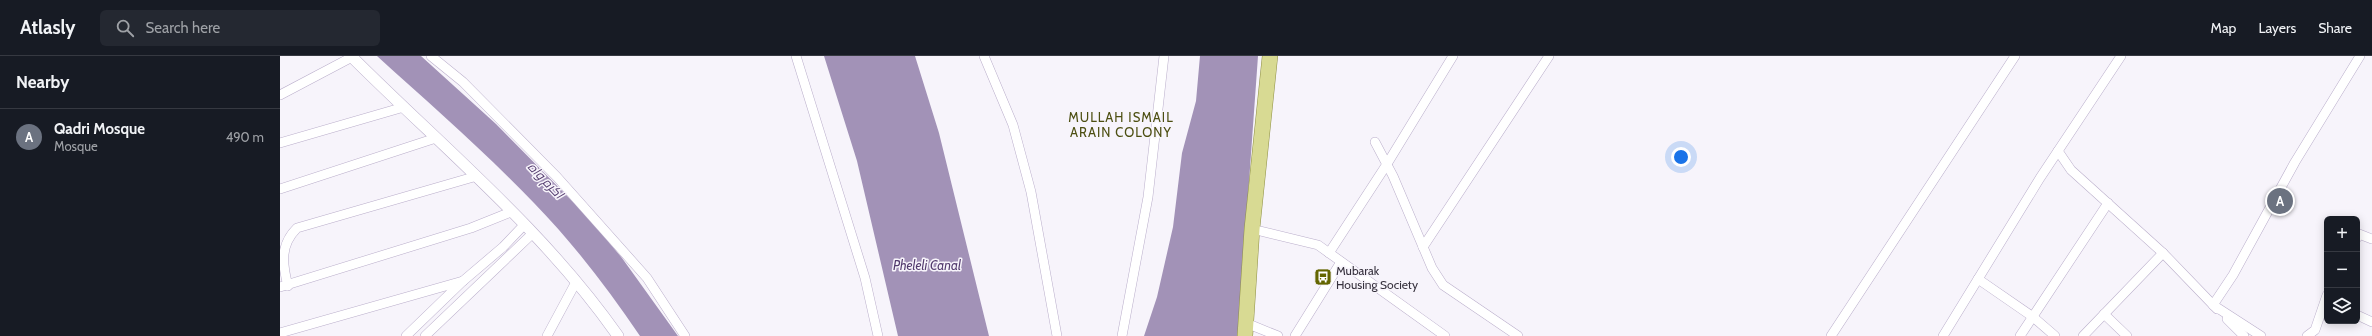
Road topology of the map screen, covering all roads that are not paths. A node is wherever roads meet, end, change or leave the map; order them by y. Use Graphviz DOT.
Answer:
graph roads {
  1 [pos="431,56"];
  2 [pos="796,56"];
  3 [pos="984,56"];
  4 [pos="1164,56"];
  5 [pos="1270,56"];
  6 [pos="1453,56"];
  7 [pos="1549,56"];
  8 [pos="2015,56"];
  9 [pos="2120,56"];
  10 [pos="2360,56"];
  11 [pos="351,57"];
  12 [pos="280,95"];
  13 [pos="404,107"];
  14 [pos="436,138"];
  15 [pos="1375,142"];
  16 [pos="280,143"];
  17 [pos="2058,151"];
  18 [pos="1388,164"];
  19 [pos="477,176"];
  20 [pos="280,189"];
  21 [pos="2108,203"];
  22 [pos="511,212"];
  23 [pos="528,229"];
  24 [pos="1252,229"];
  25 [pos="2360,234"];
  26 [pos="2372,239"];
  27 [pos="281,244"];
  28 [pos="1423,247"];
  29 [pos="1329,253"];
  30 [pos="2162,253"];
  31 [pos="1341,262"];
  32 [pos="1978,279"];
  33 [pos="463,281"];
  34 [pos="576,282"];
  35 [pos="284,286"];
  36 [pos="2214,305"];
  37 [pos="2324,308"];
  38 [pos="2104,314"];
  39 [pos="2360,316"];
  40 [pos="2033,317"];
  41 [pos="2372,322"];
  42 [pos="1246,330"];
  43 [pos="280,335"];
  44 [pos="406,336"];
  45 [pos="425,336"];
  46 [pos="547,336"];
  47 [pos="618,336"];
  48 [pos="685,336"];
  49 [pos="878,336"];
  50 [pos="1056,336"];
  51 [pos="1122,336"];
  52 [pos="1278,336"];
  53 [pos="1295,336"];
  54 [pos="1445,336"];
  55 [pos="1518,336"];
  56 [pos="1831,336"];
  57 [pos="1943,336"];
  58 [pos="2020,336"];
  59 [pos="2055,336"];
  60 [pos="2083,336"];
  61 [pos="2127,336"];
  62 [pos="2244,336"];
  63 [pos="2261,336"];
  64 [pos="2307,336"];
  1 -- 48 [label="street"];
  2 -- 49 [label="street"];
  3 -- 50 [label="street"];
  4 -- 51 [label="street"];
  5 -- 24 [label="main road"];
  6 -- 18 [label="street"];
  7 -- 28 [label="street"];
  8 -- 56 [label="street"];
  9 -- 17 [label="street"];
  10 -- 36 [label="street"];
  11 -- 12 [label="street"];
  11 -- 13 [label="street"];
  13 -- 14 [label="street"];
  13 -- 16 [label="street"];
  14 -- 19 [label="street"];
  14 -- 20 [label="street"];
  15 -- 18 [label="street"];
  17 -- 21 [label="street"];
  17 -- 32 [label="street"];
  18 -- 28 [label="street"];
  18 -- 29 [label="street"];
  19 -- 22 [label="street"];
  19 -- 27 [label="street"];
  21 -- 30 [label="street"];
  21 -- 40 [label="street"];
  22 -- 23 [label="street"];
  22 -- 35 [label="street"];
  23 -- 33 [label="street"];
  23 -- 34 [label="street"];
  23 -- 45 [label="street"];
  24 -- 29 [label="street"];
  24 -- 42 [label="main road"];
  25 -- 26 [label="street"];
  27 -- 35 [label="street"];
  28 -- 55 [label="street"];
  29 -- 31 [label="street"];
  30 -- 36 [label="street"];
  30 -- 38 [label="street"];
  31 -- 53 [label="street"];
  31 -- 54 [label="street"];
  32 -- 40 [label="street"];
  32 -- 57 [label="street"];
  33 -- 43 [label="street"];
  33 -- 44 [label="street"];
  34 -- 46 [label="street"];
  34 -- 47 [label="street"];
  36 -- 62 [label="street"];
  36 -- 63 [label="street"];
  37 -- 64 [label="street"];
  38 -- 60 [label="street"];
  38 -- 61 [label="street"];
  39 -- 41 [label="street"];
  40 -- 58 [label="street"];
  40 -- 59 [label="street"];
  42 -- 52 [label="street"];
}
